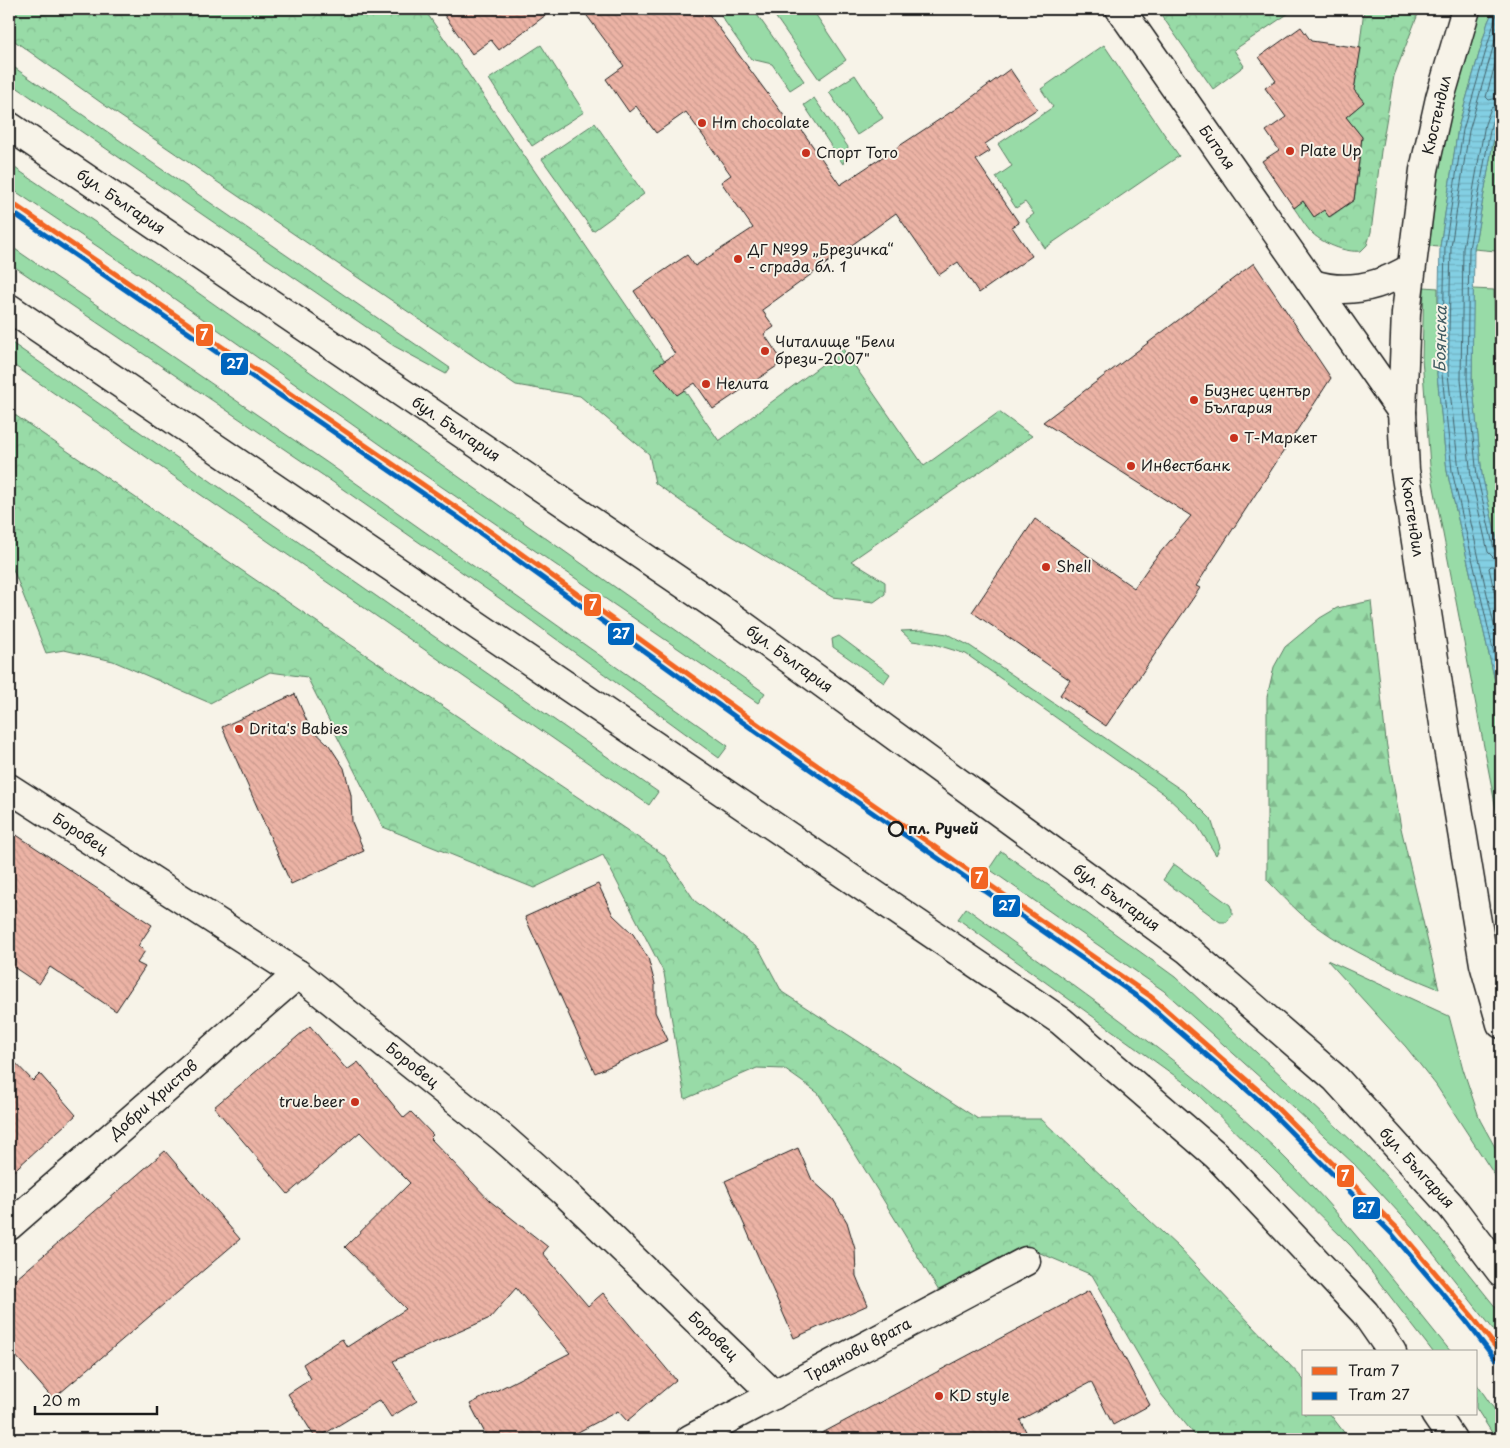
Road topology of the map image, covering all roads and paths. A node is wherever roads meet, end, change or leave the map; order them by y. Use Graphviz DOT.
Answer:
graph roads {
  1 [pos="1120,9"];
  2 [pos="1466,9"];
  3 [pos="9,126"];
  4 [pos="1410,268"];
  5 [pos="1313,284"];
  6 [pos="9,308"];
  7 [pos="1402,412"];
  8 [pos="9,788"];
  9 [pos="298,974"];
  10 [pos="1501,1024"];
  11 [pos="9,1226"];
  12 [pos="1026,1261"];
  13 [pos="1501,1272"];
  14 [pos="1391,1350"];
  15 [pos="774,1395"];
  16 [pos="1436,1416"];
  17 [pos="690,1439"];
  18 [pos="1452,1439"];
  1 -- 5 [label="main road, Битоля"];
  2 -- 4 [label="main road, Кюстендил"];
  3 -- 13 [label="main road, бул. България"];
  4 -- 5 [label="main road"];
  4 -- 7 [label="main road, Кюстендил"];
  5 -- 7 [label="main road, Битоля"];
  6 -- 14 [label="main road"];
  7 -- 10 [label="main road, Кюстендил"];
  8 -- 9 [label="main road, Боровец"];
  9 -- 11 [label="main road, Добри Христов"];
  9 -- 15 [label="main road, Боровец"];
  12 -- 15 [label="main road, Траянови врата"];
  15 -- 17 [label="main road, Траянови врата"];
  16 -- 18 [label="main road"];
}
